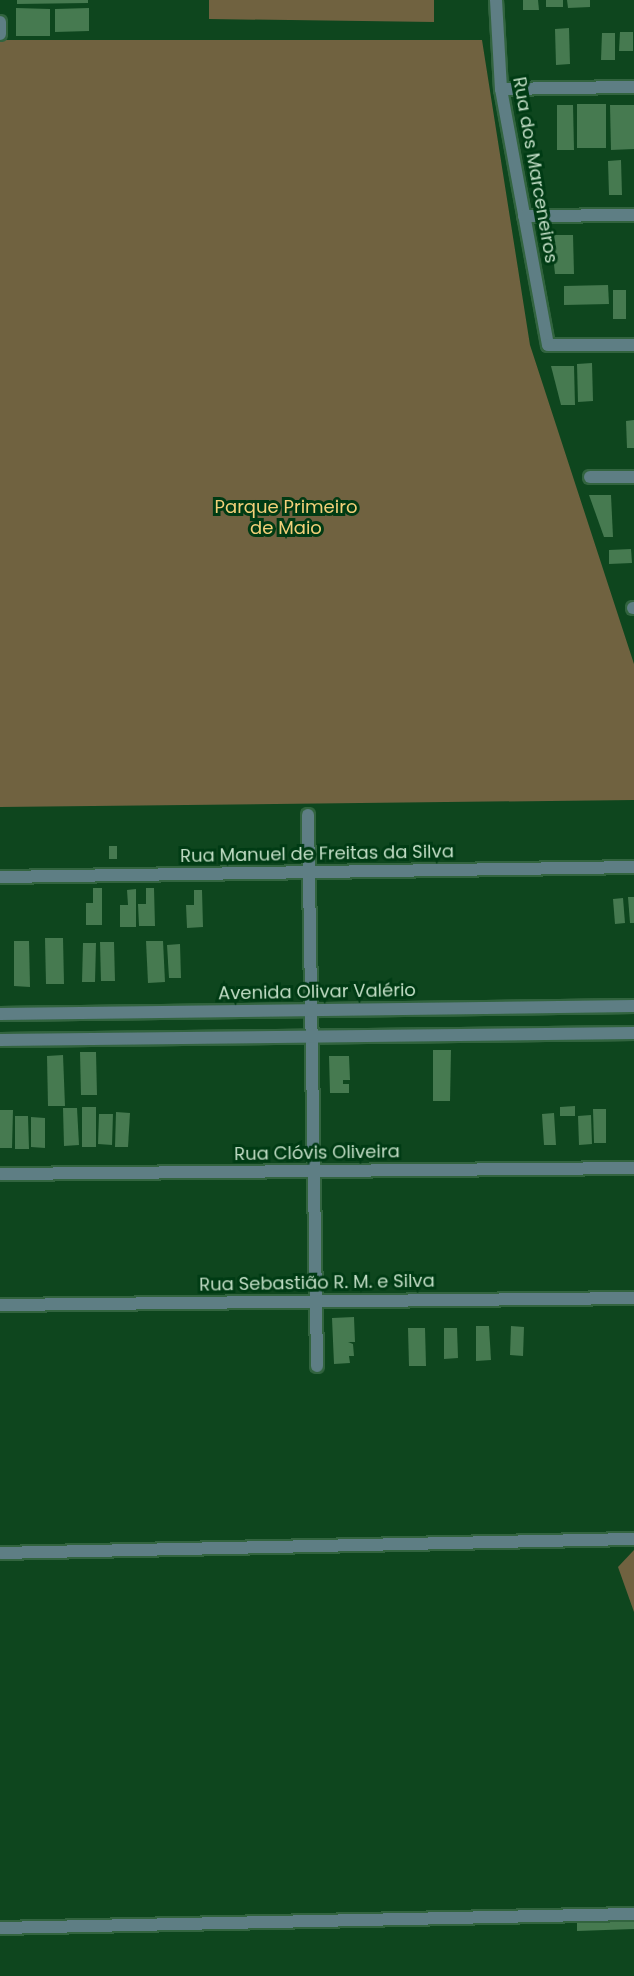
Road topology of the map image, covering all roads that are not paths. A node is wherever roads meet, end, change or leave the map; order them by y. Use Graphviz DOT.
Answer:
graph roads {
  1 [pos="496,0"];
  2 [pos="0,22"];
  3 [pos="0,34"];
  4 [pos="634,87"];
  5 [pos="501,89"];
  6 [pos="634,215"];
  7 [pos="524,216"];
  8 [pos="634,345"];
  9 [pos="590,477"];
  10 [pos="634,477"];
  11 [pos="308,815"];
  12 [pos="634,867"];
  13 [pos="311,872"];
  14 [pos="0,877"];
  15 [pos="634,1006"];
  16 [pos="312,1010"];
  17 [pos="0,1014"];
  18 [pos="634,1033"];
  19 [pos="313,1035"];
  20 [pos="0,1040"];
  21 [pos="634,1168"];
  22 [pos="314,1171"];
  23 [pos="0,1174"];
  24 [pos="634,1298"];
  25 [pos="316,1301"];
  26 [pos="0,1305"];
  27 [pos="316,1366"];
  28 [pos="634,1539"];
  29 [pos="0,1552"];
  30 [pos="634,1914"];
  31 [pos="0,1928"];
  1 -- 5 [label="street, Rua dos Marceneiros"];
  2 -- 3 [label="street"];
  4 -- 5 [label="street"];
  5 -- 7 [label="street, Rua dos Marceneiros"];
  6 -- 7 [label="street"];
  7 -- 8 [label="street, Rua dos Marceneiros"];
  9 -- 10 [label="street"];
  11 -- 13 [label="street"];
  12 -- 13 [label="street, Rua Manuel de Freitas da Silva"];
  13 -- 14 [label="street, Rua Manuel de Freitas da Silva"];
  13 -- 16 [label="street"];
  15 -- 16 [label="street, Avenida Olivar Valério"];
  16 -- 17 [label="street, Avenida Olivar Valério"];
  16 -- 19 [label="street"];
  18 -- 19 [label="street"];
  19 -- 20 [label="street"];
  19 -- 22 [label="street"];
  21 -- 22 [label="street, Rua Clóvis Oliveira"];
  22 -- 23 [label="street, Rua Clóvis Oliveira"];
  22 -- 25 [label="street"];
  24 -- 25 [label="street, Rua Sebastião R. M. e Silva"];
  25 -- 26 [label="street, Rua Sebastião R. M. e Silva"];
  25 -- 27 [label="street"];
  28 -- 29 [label="street"];
  30 -- 31 [label="street"];
}
